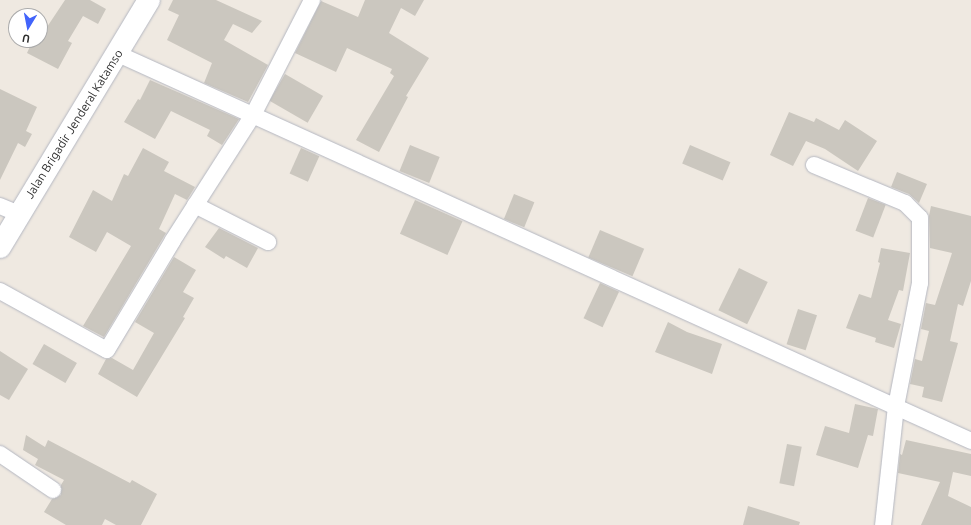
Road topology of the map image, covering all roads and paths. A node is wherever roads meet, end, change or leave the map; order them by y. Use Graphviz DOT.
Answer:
graph roads {
  1 [pos="149,0"];
  2 [pos="312,0"];
  3 [pos="118,54"];
  4 [pos="253,116"];
  5 [pos="814,165"];
  6 [pos="195,205"];
  7 [pos="10,210"];
  8 [pos="268,242"];
  9 [pos="0,247"];
  10 [pos="0,291"];
  11 [pos="896,406"];
  12 [pos="971,441"];
  13 [pos="0,454"];
  14 [pos="53,490"];
  15 [pos="883,525"];
  1 -- 3 [label="main road, Jalan Brigadir Jenderal Katamso"];
  2 -- 4 [label="street"];
  3 -- 4 [label="street"];
  3 -- 7 [label="main road, Jalan Brigadir Jenderal Katamso"];
  4 -- 6 [label="street"];
  4 -- 11 [label="street"];
  5 -- 11 [label="street"];
  6 -- 8 [label="street"];
  6 -- 10 [label="street"];
  7 -- 9 [label="main road, Jalan Brigadir Jenderal Katamso"];
  11 -- 12 [label="street"];
  11 -- 15 [label="street"];
  13 -- 14 [label="street"];
}
